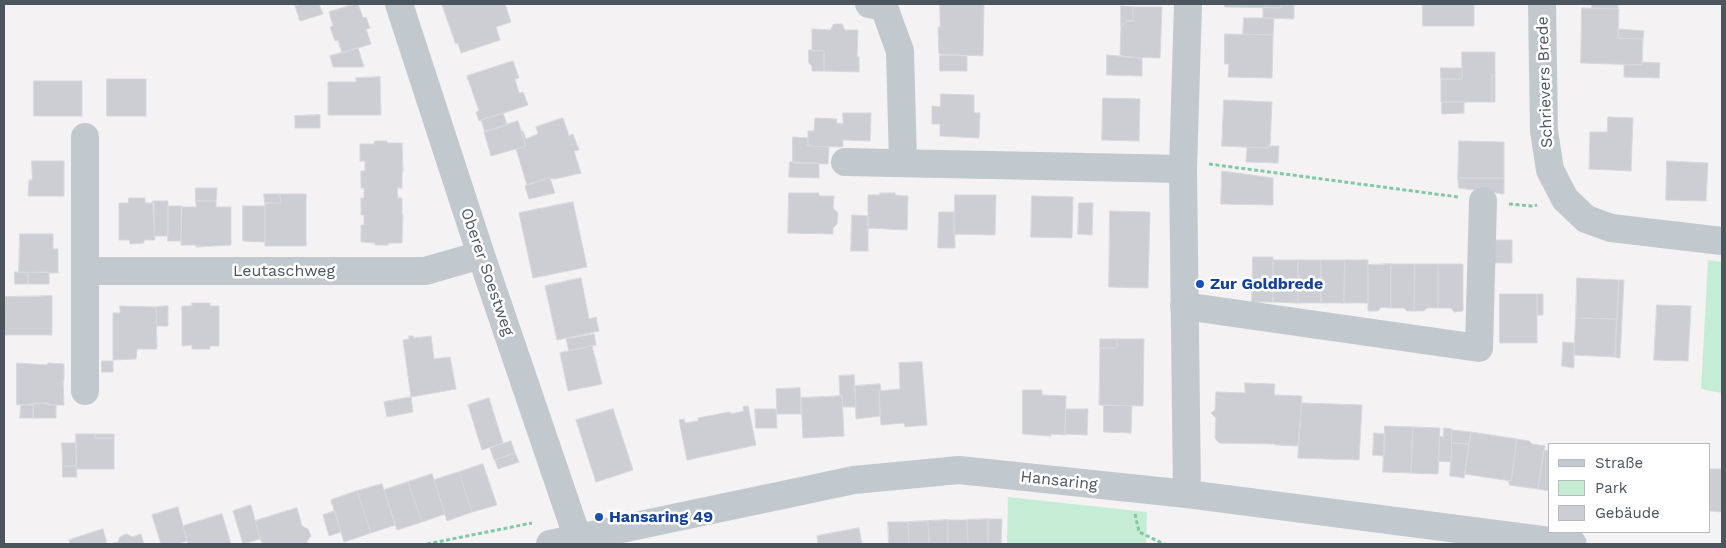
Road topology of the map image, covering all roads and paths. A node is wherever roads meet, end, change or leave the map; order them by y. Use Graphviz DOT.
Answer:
graph roads {
  1 [pos="399,4"];
  2 [pos="869,4"];
  3 [pos="1188,4"];
  4 [pos="1542,4"];
  5 [pos="85,137"];
  6 [pos="845,162"];
  7 [pos="903,162"];
  8 [pos="1183,169"];
  9 [pos="1565,199"];
  10 [pos="1483,201"];
  11 [pos="1722,241"];
  12 [pos="481,255"];
  13 [pos="85,271"];
  14 [pos="1184,306"];
  15 [pos="85,391"];
  16 [pos="1131,489"];
  17 [pos="1187,494"];
  18 [pos="578,539"];
  19 [pos="550,544"];
  20 [pos="1164,544"];
  21 [pos="1573,544"];
  1 -- 12 [label="street, Oberer Soestweg"];
  2 -- 7 [label="street"];
  3 -- 8 [label="street"];
  4 -- 9 [label="street, Schrievers Brede"];
  5 -- 13 [label="street"];
  6 -- 7 [label="street"];
  7 -- 8 [label="street"];
  8 -- 10 [label="path"];
  8 -- 14 [label="street"];
  9 -- 10 [label="path"];
  9 -- 11 [label="street, Schrievers Brede"];
  10 -- 14 [label="street"];
  12 -- 13 [label="street, Leutaschweg"];
  12 -- 18 [label="street, Oberer Soestweg"];
  13 -- 15 [label="street"];
  14 -- 17 [label="street"];
  16 -- 17 [label="street, Hansaring"];
  16 -- 18 [label="street, Hansaring"];
  16 -- 20 [label="path"];
  17 -- 21 [label="street, Hansaring"];
  18 -- 19 [label="street, Hansaring"];
}
